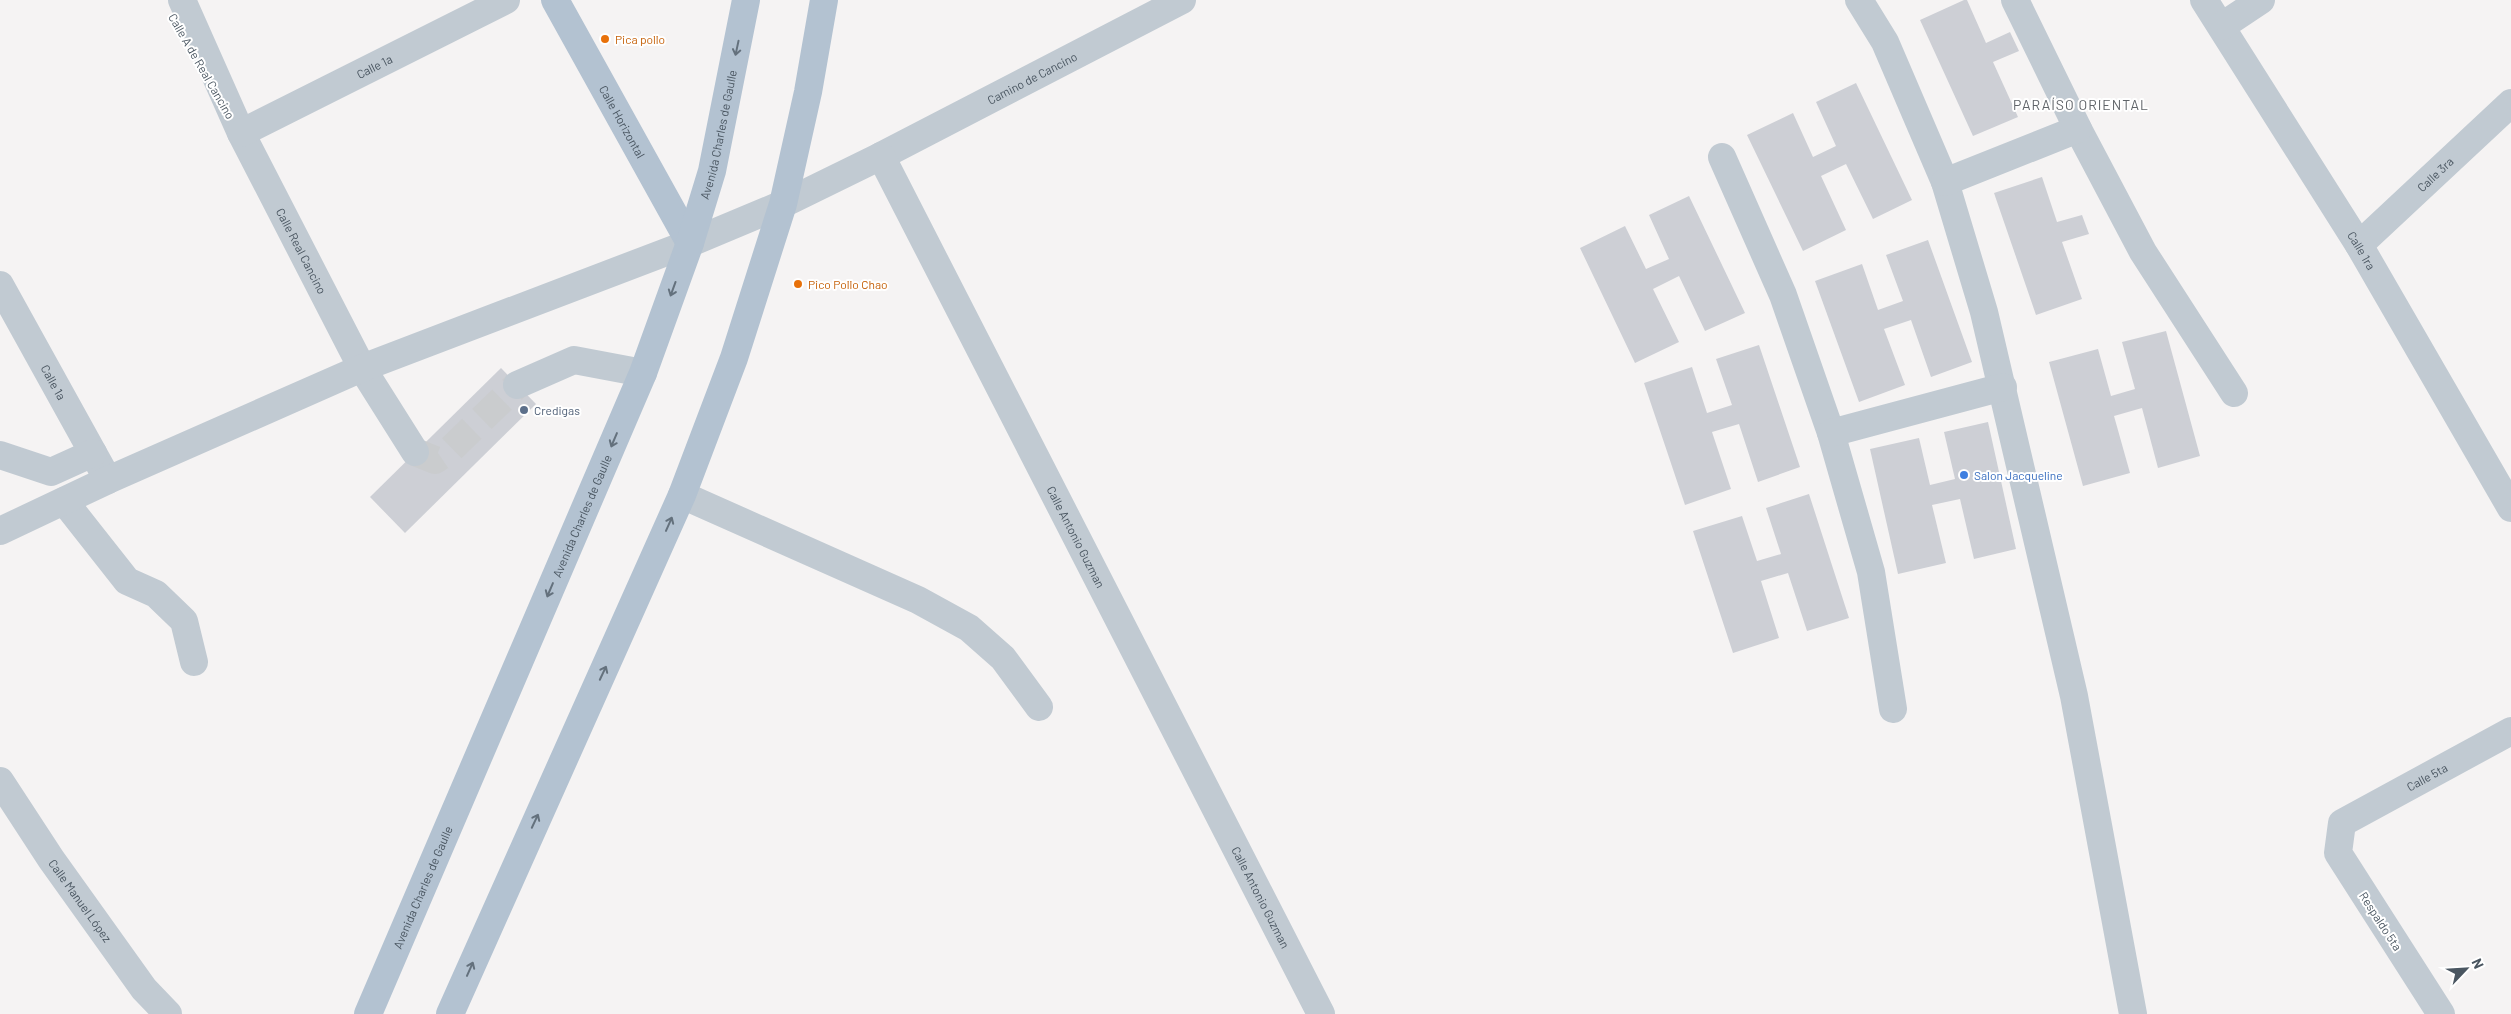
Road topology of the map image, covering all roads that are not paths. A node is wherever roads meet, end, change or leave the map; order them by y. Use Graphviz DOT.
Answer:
graph roads {
  1 [pos="163,0"];
  2 [pos="182,0"];
  3 [pos="506,0"];
  4 [pos="555,0"];
  5 [pos="746,0"];
  6 [pos="824,0"];
  7 [pos="1182,0"];
  8 [pos="1859,0"];
  9 [pos="2015,0"];
  10 [pos="2204,0"];
  11 [pos="2261,0"];
  12 [pos="2222,26"];
  13 [pos="2511,103"];
  14 [pos="2078,129"];
  15 [pos="241,132"];
  16 [pos="881,156"];
  17 [pos="1722,157"];
  18 [pos="1945,182"];
  19 [pos="783,204"];
  20 [pos="690,243"];
  21 [pos="2359,245"];
  22 [pos="0,285"];
  23 [pos="362,368"];
  24 [pos="643,373"];
  25 [pos="517,386"];
  26 [pos="2003,387"];
  27 [pos="2234,393"];
  28 [pos="1831,433"];
  29 [pos="93,452"];
  30 [pos="416,452"];
  31 [pos="0,455"];
  32 [pos="108,480"];
  33 [pos="682,494"];
  34 [pos="64,500"];
  35 [pos="2509,501"];
  36 [pos="0,531"];
  37 [pos="194,662"];
  38 [pos="1039,707"];
  39 [pos="1893,709"];
  40 [pos="2511,731"];
  41 [pos="0,780"];
  42 [pos="2342,823"];
  43 [pos="168,1014"];
  44 [pos="368,1014"];
  45 [pos="450,1014"];
  46 [pos="1321,1014"];
  47 [pos="2132,1014"];
  48 [pos="2441,1014"];
  1 -- 15 [label="street, Calle A de Real Cancino"];
  2 -- 15 [label="street"];
  3 -- 15 [label="street, Calle 1a"];
  4 -- 20 [label="main road, Calle Horizontal"];
  5 -- 20 [label="main road, Avenida Charles de Gaulle, one-way"];
  6 -- 19 [label="main road"];
  7 -- 16 [label="street, Camino de Cancino"];
  8 -- 18 [label="street"];
  9 -- 14 [label="street"];
  10 -- 12 [label="street, Calle 1ra"];
  11 -- 12 [label="street"];
  12 -- 21 [label="street, Calle 1ra"];
  13 -- 21 [label="street, Calle 3ra"];
  14 -- 18 [label="street"];
  14 -- 27 [label="street"];
  15 -- 23 [label="street, Calle Real Cancino"];
  16 -- 19 [label="street"];
  16 -- 46 [label="street, Calle Antonio Guzman"];
  17 -- 28 [label="street"];
  18 -- 26 [label="street"];
  19 -- 20 [label="street"];
  19 -- 33 [label="main road"];
  20 -- 23 [label="street"];
  20 -- 24 [label="main road, Avenida Charles de Gaulle, one-way"];
  21 -- 35 [label="street, Calle 1ra"];
  22 -- 29 [label="street, Calle 1a"];
  23 -- 30 [label="street, Calle Real Cancino"];
  23 -- 32 [label="street"];
  24 -- 25 [label="street"];
  24 -- 44 [label="main road, Avenida Charles de Gaulle, one-way"];
  26 -- 28 [label="street"];
  26 -- 47 [label="street"];
  28 -- 39 [label="street"];
  29 -- 31 [label="street"];
  29 -- 32 [label="street, Calle 1a"];
  32 -- 34 [label="street"];
  33 -- 38 [label="street"];
  45 -- 33 [label="main road, one-way"];
  34 -- 36 [label="street"];
  34 -- 37 [label="street"];
  40 -- 42 [label="street, Calle 5ta"];
  41 -- 43 [label="street, Calle Manuel López"];
  42 -- 48 [label="street, Respaldo 5ta"];
}
